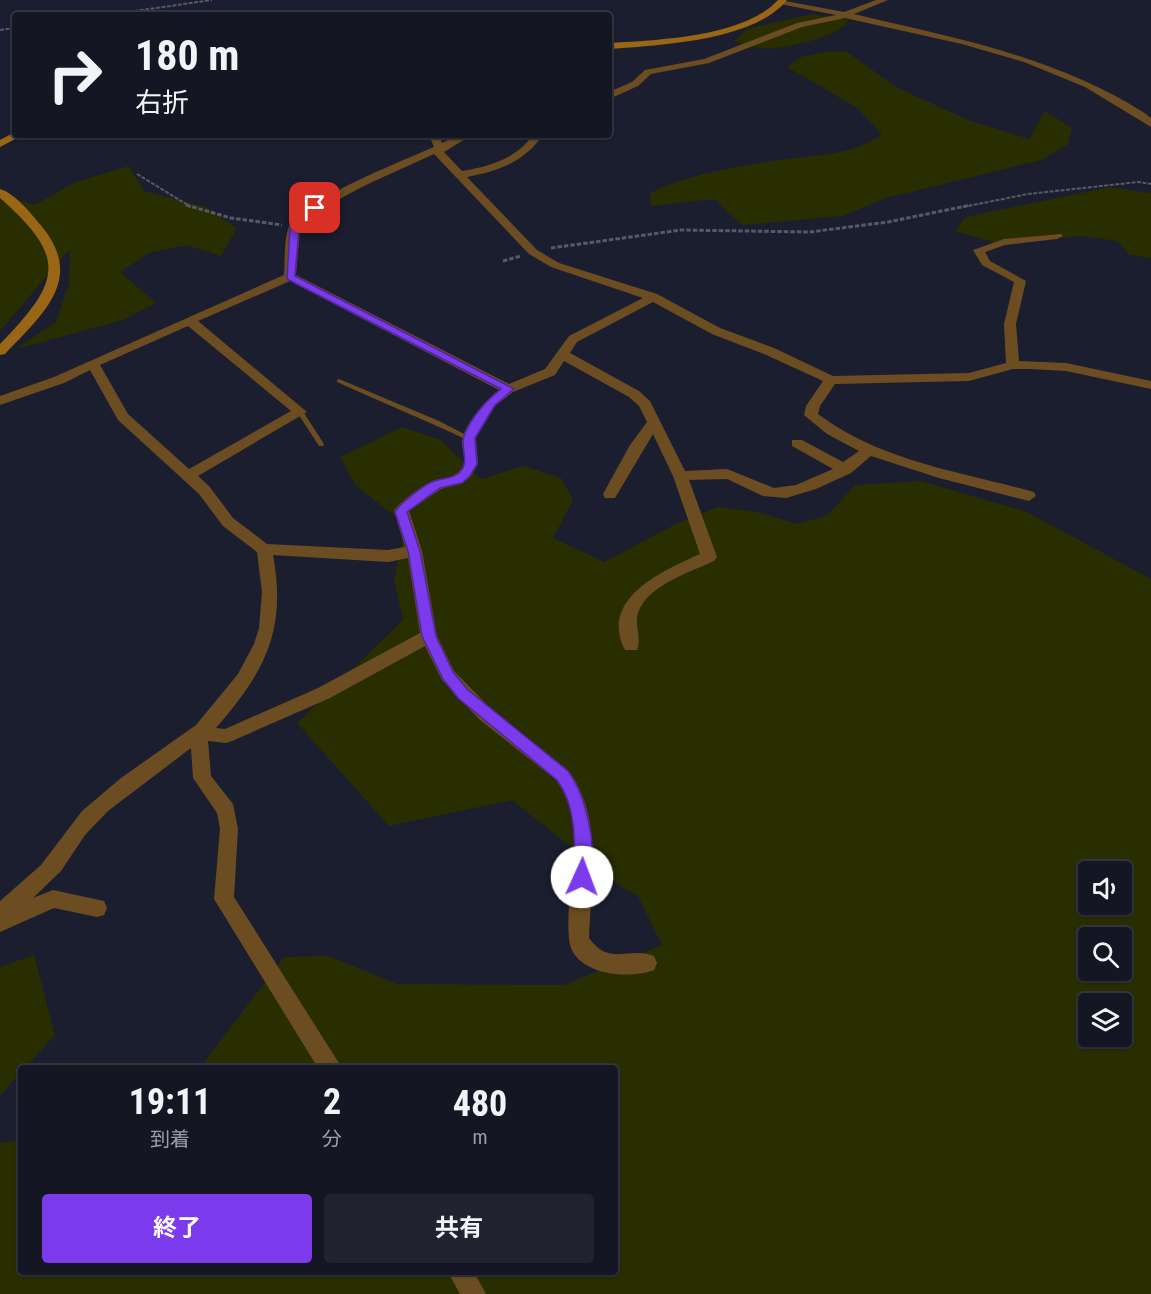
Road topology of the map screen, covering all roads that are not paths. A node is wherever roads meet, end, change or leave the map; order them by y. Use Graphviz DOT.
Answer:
graph roads {
  1 [pos="884,0"];
  2 [pos="783,1"];
  3 [pos="847,15"];
  4 [pos="612,46"];
  5 [pos="612,95"];
  6 [pos="1151,124"];
  7 [pos="435,138"];
  8 [pos="460,138"];
  9 [pos="535,138"];
  10 [pos="438,150"];
  11 [pos="460,175"];
  12 [pos="0,192"];
  13 [pos="1057,236"];
  14 [pos="290,277"];
  15 [pos="653,297"];
  16 [pos="190,321"];
  17 [pos="0,351"];
  18 [pos="564,355"];
  19 [pos="93,365"];
  20 [pos="1013,365"];
  21 [pos="831,380"];
  22 [pos="339,381"];
  23 [pos="1149,382"];
  24 [pos="508,389"];
  25 [pos="0,401"];
  26 [pos="300,412"];
  27 [pos="654,423"];
  28 [pos="469,438"];
  29 [pos="797,443"];
  30 [pos="321,444"];
  31 [pos="867,452"];
  32 [pos="846,470"];
  33 [pos="189,475"];
  34 [pos="680,476"];
  35 [pos="610,494"];
  36 [pos="1029,496"];
  37 [pos="264,549"];
  38 [pos="414,551"];
  39 [pos="429,636"];
  40 [pos="631,645"];
  41 [pos="199,733"];
  42 [pos="97,908"];
  43 [pos="0,913"];
  44 [pos="0,923"];
  45 [pos="647,963"];
  46 [pos="329,1065"];
  47 [pos="462,1275"];
  48 [pos="474,1294"];
  1 -- 3 [label="street"];
  2 -- 3 [label="street"];
  2 -- 4 [label="main road"];
  3 -- 5 [label="street"];
  3 -- 6 [label="street"];
  7 -- 10 [label="street"];
  8 -- 10 [label="street"];
  9 -- 11 [label="street"];
  10 -- 11 [label="street"];
  10 -- 14 [label="street"];
  11 -- 15 [label="street"];
  12 -- 17 [label="main road"];
  13 -- 20 [label="street"];
  14 -- 16 [label="street"];
  14 -- 24 [label="street"];
  15 -- 18 [label="street"];
  15 -- 21 [label="street"];
  16 -- 19 [label="street"];
  16 -- 26 [label="street"];
  18 -- 24 [label="street"];
  18 -- 27 [label="street"];
  19 -- 25 [label="street"];
  19 -- 33 [label="street"];
  20 -- 21 [label="street"];
  20 -- 23 [label="street"];
  21 -- 31 [label="street"];
  22 -- 28 [label="lane"];
  24 -- 28 [label="street"];
  26 -- 30 [label="lane"];
  26 -- 33 [label="street"];
  27 -- 34 [label="street"];
  27 -- 35 [label="street"];
  28 -- 38 [label="street"];
  29 -- 32 [label="street"];
  31 -- 32 [label="street"];
  31 -- 36 [label="street"];
  32 -- 34 [label="street"];
  33 -- 37 [label="street"];
  34 -- 40 [label="street"];
  37 -- 38 [label="street"];
  37 -- 41 [label="street"];
  38 -- 39 [label="street"];
  39 -- 41 [label="street"];
  39 -- 45 [label="street"];
  41 -- 43 [label="street"];
  41 -- 46 [label="street"];
  42 -- 44 [label="street"];
  47 -- 48 [label="street"];
}
